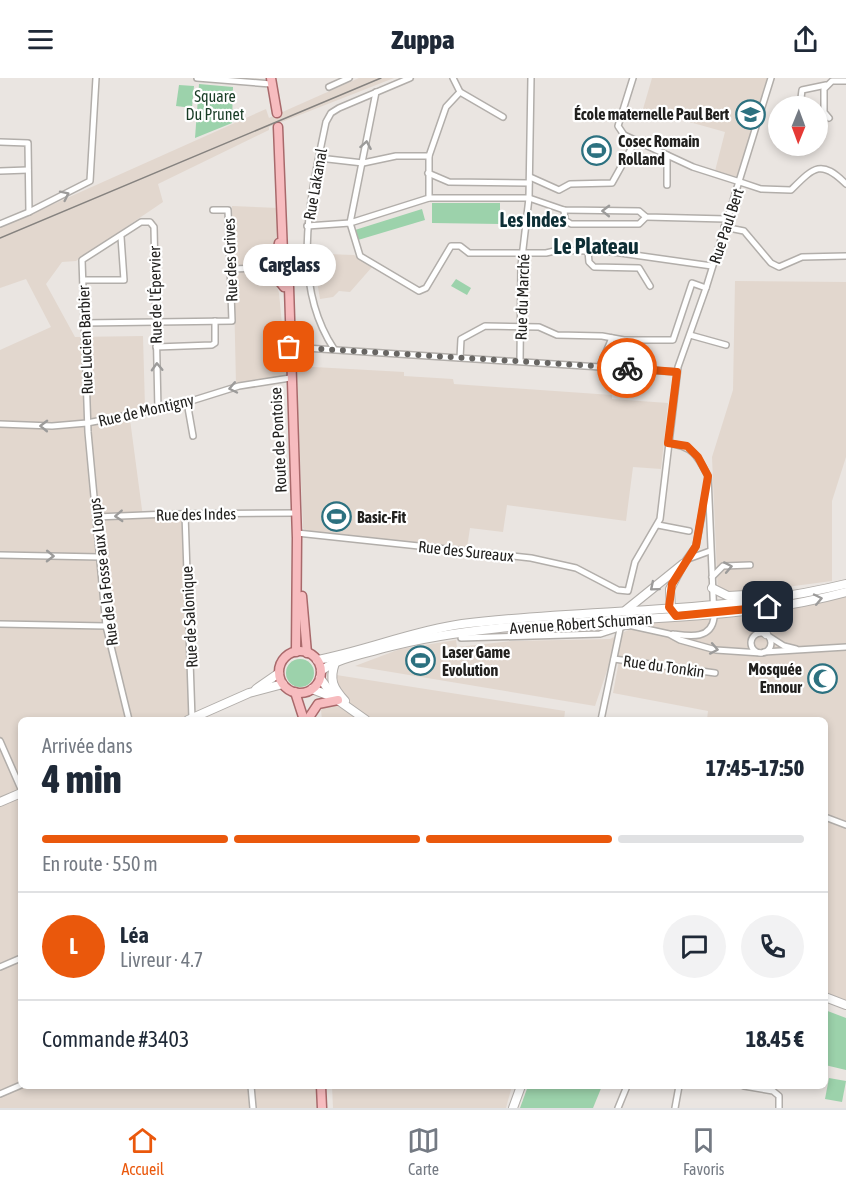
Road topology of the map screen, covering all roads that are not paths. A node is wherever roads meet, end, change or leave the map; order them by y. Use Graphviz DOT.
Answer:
graph roads {
  1 [pos="96,78"];
  2 [pos="197,78"];
  3 [pos="331,78"];
  4 [pos="349,78"];
  5 [pos="410,78"];
  6 [pos="453,78"];
  7 [pos="531,78"];
  8 [pos="633,78"];
  9 [pos="771,78"];
  10 [pos="273,80"];
  11 [pos="846,81"];
  12 [pos="827,84"];
  13 [pos="376,92"];
  14 [pos="460,92"];
  15 [pos="801,96"];
  16 [pos="503,117"];
  17 [pos="829,118"];
  18 [pos="278,127"];
  19 [pos="636,140"];
  20 [pos="0,142"];
  21 [pos="667,155"];
  22 [pos="429,156"];
  23 [pos="319,158"];
  24 [pos="363,163"];
  25 [pos="28,170"];
  26 [pos="0,171"];
  27 [pos="428,173"];
  28 [pos="530,180"];
  29 [pos="740,182"];
  30 [pos="667,184"];
  31 [pos="846,184"];
  32 [pos="429,198"];
  33 [pos="529,198"];
  34 [pos="213,210"];
  35 [pos="564,210"];
  36 [pos="29,212"];
  37 [pos="646,217"];
  38 [pos="726,219"];
  39 [pos="350,223"];
  40 [pos="0,224"];
  41 [pos="307,226"];
  42 [pos="724,228"];
  43 [pos="121,237"];
  44 [pos="588,251"];
  45 [pos="523,253"];
  46 [pos="846,256"];
  47 [pos="83,258"];
  48 [pos="280,260"];
  49 [pos="712,266"];
  50 [pos="269,268"];
  51 [pos="230,269"];
  52 [pos="281,275"];
  53 [pos="82,280"];
  54 [pos="650,286"];
  55 [pos="706,288"];
  56 [pos="215,321"];
  57 [pos="83,323"];
  58 [pos="156,324"];
  59 [pos="522,327"];
  60 [pos="690,334"];
  61 [pos="612,338"];
  62 [pos="673,340"];
  63 [pos="687,343"];
  64 [pos="726,345"];
  65 [pos="156,347"];
  66 [pos="289,347"];
  67 [pos="334,349"];
  68 [pos="460,357"];
  69 [pos="520,361"];
  70 [pos="600,366"];
  71 [pos="677,372"];
  72 [pos="290,378"];
  73 [pos="186,402"];
  74 [pos="158,410"];
  75 [pos="87,423"];
  76 [pos="0,424"];
  77 [pos="193,436"];
  78 [pos="668,443"];
  79 [pos="708,476"];
  80 [pos="297,513"];
  81 [pos="185,514"];
  82 [pos="96,518"];
  83 [pos="658,525"];
  84 [pos="689,531"];
  85 [pos="297,535"];
  86 [pos="710,551"];
  87 [pos="0,555"];
  88 [pos="100,557"];
  89 [pos="685,562"];
  90 [pos="750,564"];
  91 [pos="711,578"];
  92 [pos="846,584"];
  93 [pos="712,588"];
  94 [pos="810,592"];
  95 [pos="846,592"];
  96 [pos="742,602"];
  97 [pos="669,607"];
  98 [pos="713,609"];
  99 [pos="750,609"];
  100 [pos="626,610"];
  101 [pos="676,616"];
  102 [pos="474,623"];
  103 [pos="0,624"];
  104 [pos="106,626"];
  105 [pos="537,626"];
  106 [pos="624,627"];
  107 [pos="669,634"];
  108 [pos="767,635"];
  109 [pos="460,636"];
  110 [pos="846,647"];
  111 [pos="804,650"];
  112 [pos="296,652"];
  113 [pos="307,652"];
  114 [pos="763,653"];
  115 [pos="614,659"];
  116 [pos="317,660"];
  117 [pos="335,663"];
  118 [pos="279,673"];
  119 [pos="715,673"];
  120 [pos="320,674"];
  121 [pos="283,684"];
  122 [pos="311,690"];
  123 [pos="295,692"];
  124 [pos="249,693"];
  125 [pos="336,699"];
  126 [pos="354,711"];
  127 [pos="128,717"];
  128 [pos="191,717"];
  129 [pos="195,717"];
  130 [pos="307,717"];
  131 [pos="308,717"];
  132 [pos="309,717"];
  133 [pos="362,717"];
  134 [pos="602,717"];
  135 [pos="0,741"];
  136 [pos="18,784"];
  137 [pos="18,793"];
  138 [pos="0,802"];
  139 [pos="828,818"];
  140 [pos="846,825"];
  141 [pos="18,959"];
  142 [pos="0,967"];
  143 [pos="828,998"];
  144 [pos="846,1005"];
  145 [pos="18,1086"];
  146 [pos="251,1089"];
  147 [pos="323,1089"];
  148 [pos="515,1089"];
  149 [pos="520,1089"];
  150 [pos="626,1089"];
  151 [pos="679,1089"];
  152 [pos="761,1089"];
  153 [pos="0,1094"];
  154 [pos="253,1108"];
  155 [pos="324,1108"];
  156 [pos="508,1108"];
  157 [pos="513,1108"];
  158 [pos="618,1108"];
  159 [pos="675,1108"];
  160 [pos="779,1108"];
  36 -- 1 [label="street, one-way"];
  2 -- 10 [label="street"];
  3 -- 4 [label="street"];
  5 -- 13 [label="street"];
  6 -- 14 [label="street"];
  7 -- 28 [label="street, Rue du Marché"];
  8 -- 19 [label="street"];
  9 -- 29 [label="street, Rue Paul Bert"];
  11 -- 12 [label="street"];
  12 -- 15 [label="street"];
  12 -- 17 [label="street"];
  13 -- 23 [label="street, Rue Lakanal"];
  24 -- 13 [label="street, one-way"];
  14 -- 16 [label="street"];
  14 -- 22 [label="street"];
  18 -- 48 [label="main road"];
  19 -- 21 [label="street"];
  19 -- 28 [label="street"];
  20 -- 25 [label="street"];
  21 -- 29 [label="street"];
  21 -- 30 [label="street"];
  22 -- 24 [label="street"];
  22 -- 27 [label="street"];
  23 -- 24 [label="street"];
  23 -- 41 [label="street, Rue Lakanal"];
  24 -- 39 [label="street"];
  25 -- 26 [label="street"];
  25 -- 36 [label="street"];
  27 -- 28 [label="street"];
  27 -- 32 [label="street"];
  28 -- 33 [label="street, Rue du Marché"];
  29 -- 31 [label="street"];
  29 -- 38 [label="street, Rue Paul Bert"];
  32 -- 33 [label="street"];
  32 -- 39 [label="street"];
  33 -- 35 [label="street"];
  33 -- 45 [label="street, Rue du Marché"];
  34 -- 51 [label="street, Rue des Grives"];
  37 -- 35 [label="street, one-way"];
  35 -- 37 [label="street"];
  36 -- 40 [label="street"];
  37 -- 38 [label="street"];
  38 -- 42 [label="street, Rue Paul Bert"];
  39 -- 41 [label="street"];
  39 -- 45 [label="street"];
  41 -- 67 [label="street, Rue Lakanal"];
  42 -- 46 [label="street"];
  42 -- 49 [label="street, Rue Paul Bert"];
  43 -- 47 [label="street, Rue de l'Épervier"];
  43 -- 53 [label="street"];
  43 -- 58 [label="street, Rue de l'Épervier"];
  44 -- 45 [label="street"];
  44 -- 49 [label="street"];
  44 -- 54 [label="street"];
  45 -- 59 [label="street, Rue du Marché"];
  47 -- 53 [label="street, Rue Lucien Barbier"];
  48 -- 50 [label="main road"];
  48 -- 52 [label="main road, Route de Pontoise"];
  49 -- 55 [label="street, Rue Paul Bert"];
  50 -- 51 [label="street"];
  50 -- 52 [label="main road"];
  51 -- 56 [label="street, Rue des Grives"];
  52 -- 66 [label="main road, Route de Pontoise"];
  53 -- 57 [label="street, Rue Lucien Barbier"];
  55 -- 60 [label="street, Rue Paul Bert"];
  55 -- 62 [label="street"];
  56 -- 58 [label="street, Rue des Grives"];
  56 -- 65 [label="street"];
  57 -- 58 [label="street, Rue des Grives"];
  57 -- 75 [label="street, Rue Lucien Barbier"];
  58 -- 65 [label="street, Rue de l'Épervier"];
  59 -- 61 [label="street"];
  59 -- 68 [label="street"];
  59 -- 69 [label="street, Rue du Marché"];
  60 -- 63 [label="street, Rue Paul Bert"];
  60 -- 64 [label="street"];
  61 -- 62 [label="street"];
  61 -- 70 [label="street"];
  62 -- 63 [label="street"];
  63 -- 71 [label="street, Rue Paul Bert"];
  74 -- 65 [label="street, Rue de l'Épervier, one-way"];
  66 -- 67 [label="street"];
  66 -- 72 [label="main road, Route de Pontoise"];
  67 -- 68 [label="street"];
  68 -- 69 [label="street"];
  69 -- 70 [label="street"];
  70 -- 71 [label="street"];
  71 -- 78 [label="street, Rue Paul Bert"];
  72 -- 73 [label="street, Rue de Montigny, one-way"];
  72 -- 80 [label="main road, Route de Pontoise"];
  73 -- 74 [label="street, Rue de Montigny"];
  73 -- 77 [label="street"];
  74 -- 75 [label="street, Rue de Montigny"];
  75 -- 76 [label="street, Rue de Montigny, one-way"];
  75 -- 82 [label="street, Rue de la Fosse aux Loups"];
  78 -- 79 [label="street"];
  78 -- 83 [label="street, Rue Paul Bert"];
  79 -- 86 [label="street"];
  79 -- 89 [label="street"];
  80 -- 81 [label="street, Rue des Indes"];
  80 -- 85 [label="main road, Route de Pontoise"];
  81 -- 82 [label="street, Rue des Indes, one-way"];
  81 -- 128 [label="street, Rue de Salonique"];
  82 -- 88 [label="street, Rue de la Fosse aux Loups"];
  83 -- 84 [label="street"];
  83 -- 85 [label="street, Rue des Sureaux"];
  85 -- 112 [label="main road, Route de Pontoise"];
  85 -- 113 [label="main road, Route de Pontoise"];
  86 -- 89 [label="street"];
  86 -- 91 [label="street"];
  87 -- 88 [label="street, one-way"];
  88 -- 104 [label="street, Rue de la Fosse aux Loups"];
  89 -- 97 [label="main road"];
  89 -- 100 [label="main road, one-way"];
  91 -- 90 [label="street, one-way"];
  91 -- 93 [label="street"];
  92 -- 94 [label="main road, Avenue Robert Schuman"];
  93 -- 94 [label="main road"];
  93 -- 98 [label="street"];
  94 -- 96 [label="main road, Avenue Robert Schuman"];
  99 -- 95 [label="main road, Avenue Robert Schuman, one-way"];
  96 -- 98 [label="main road, Avenue Robert Schuman"];
  96 -- 99 [label="main road"];
  97 -- 98 [label="main road, Avenue Robert Schuman"];
  97 -- 100 [label="main road, Avenue Robert Schuman"];
  97 -- 101 [label="main road"];
  98 -- 99 [label="main road, Avenue Robert Schuman"];
  98 -- 101 [label="main road, Avenue Robert Schuman"];
  98 -- 107 [label="street"];
  99 -- 108 [label="main road"];
  100 -- 102 [label="main road, Avenue Robert Schuman"];
  101 -- 105 [label="main road, Avenue Robert Schuman"];
  102 -- 109 [label="main road"];
  102 -- 116 [label="main road, Avenue Robert Schuman"];
  103 -- 104 [label="street"];
  104 -- 127 [label="street, Rue de la Fosse aux Loups"];
  105 -- 106 [label="main road"];
  105 -- 109 [label="main road, Avenue Robert Schuman"];
  106 -- 107 [label="street"];
  106 -- 109 [label="street"];
  106 -- 115 [label="street"];
  107 -- 114 [label="street, one-way"];
  108 -- 111 [label="street"];
  108 -- 114 [label="street"];
  108 -- 114 [label="street"];
  109 -- 117 [label="main road, Avenue Robert Schuman"];
  110 -- 111 [label="street"];
  111 -- 114 [label="street"];
  112 -- 113 [label="main road"];
  112 -- 118 [label="main road"];
  113 -- 116 [label="main road"];
  115 -- 119 [label="street, Rue du Tonkin"];
  115 -- 134 [label="street"];
  116 -- 120 [label="main road"];
  117 -- 120 [label="main road, Avenue Robert Schuman"];
  117 -- 126 [label="main road"];
  118 -- 121 [label="main road"];
  118 -- 124 [label="main road"];
  120 -- 122 [label="main road"];
  120 -- 125 [label="main road"];
  121 -- 123 [label="main road"];
  121 -- 124 [label="main road"];
  122 -- 123 [label="main road"];
  122 -- 125 [label="main road"];
  122 -- 131 [label="main road"];
  123 -- 130 [label="main road"];
  124 -- 129 [label="main road"];
  125 -- 126 [label="main road"];
  125 -- 132 [label="main road"];
  126 -- 133 [label="main road"];
  135 -- 136 [label="street"];
  137 -- 138 [label="main road"];
  139 -- 140 [label="street"];
  141 -- 142 [label="street"];
  143 -- 144 [label="main road"];
  145 -- 153 [label="street"];
  146 -- 154 [label="street"];
  147 -- 155 [label="main road"];
  148 -- 156 [label="main road"];
  149 -- 157 [label="main road"];
  150 -- 158 [label="street"];
  151 -- 159 [label="street"];
  152 -- 160 [label="street"];
}
